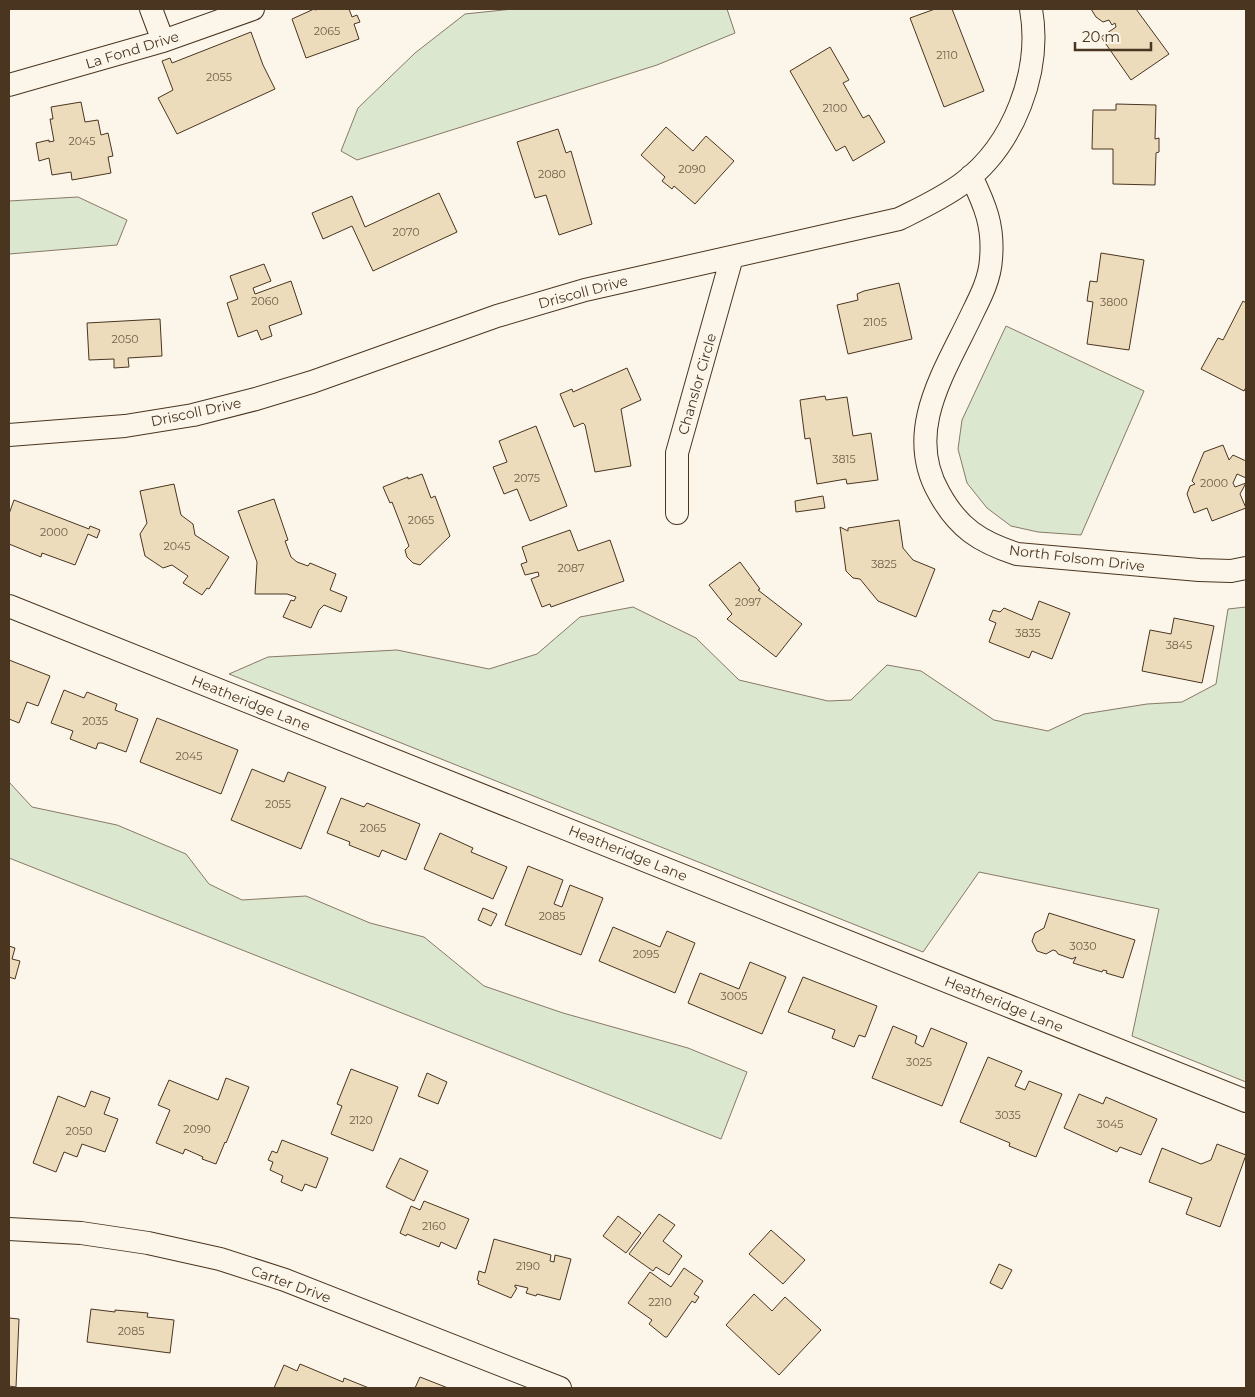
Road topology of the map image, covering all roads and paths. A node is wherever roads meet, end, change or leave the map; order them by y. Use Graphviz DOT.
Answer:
graph roads {
  1 [pos="151,9"];
  2 [pos="253,9"];
  3 [pos="1031,9"];
  4 [pos="163,41"];
  5 [pos="9,85"];
  6 [pos="971,176"];
  7 [pos="732,257"];
  8 [pos="9,435"];
  9 [pos="677,513"];
  10 [pos="1246,568"];
  11 [pos="9,606"];
  12 [pos="1246,1101"];
  13 [pos="9,1229"];
  14 [pos="560,1388"];
  1 -- 4 [label="street"];
  2 -- 4 [label="street, La Fond Drive"];
  3 -- 6 [label="street, Driscoll Drive"];
  4 -- 5 [label="street, La Fond Drive"];
  6 -- 7 [label="street, Driscoll Drive"];
  6 -- 10 [label="street, North Folsom Drive"];
  7 -- 8 [label="street, Driscoll Drive"];
  7 -- 9 [label="street, Chanslor Circle"];
  11 -- 12 [label="street, Heatheridge Lane"];
  13 -- 14 [label="street, Carter Drive"];
}
